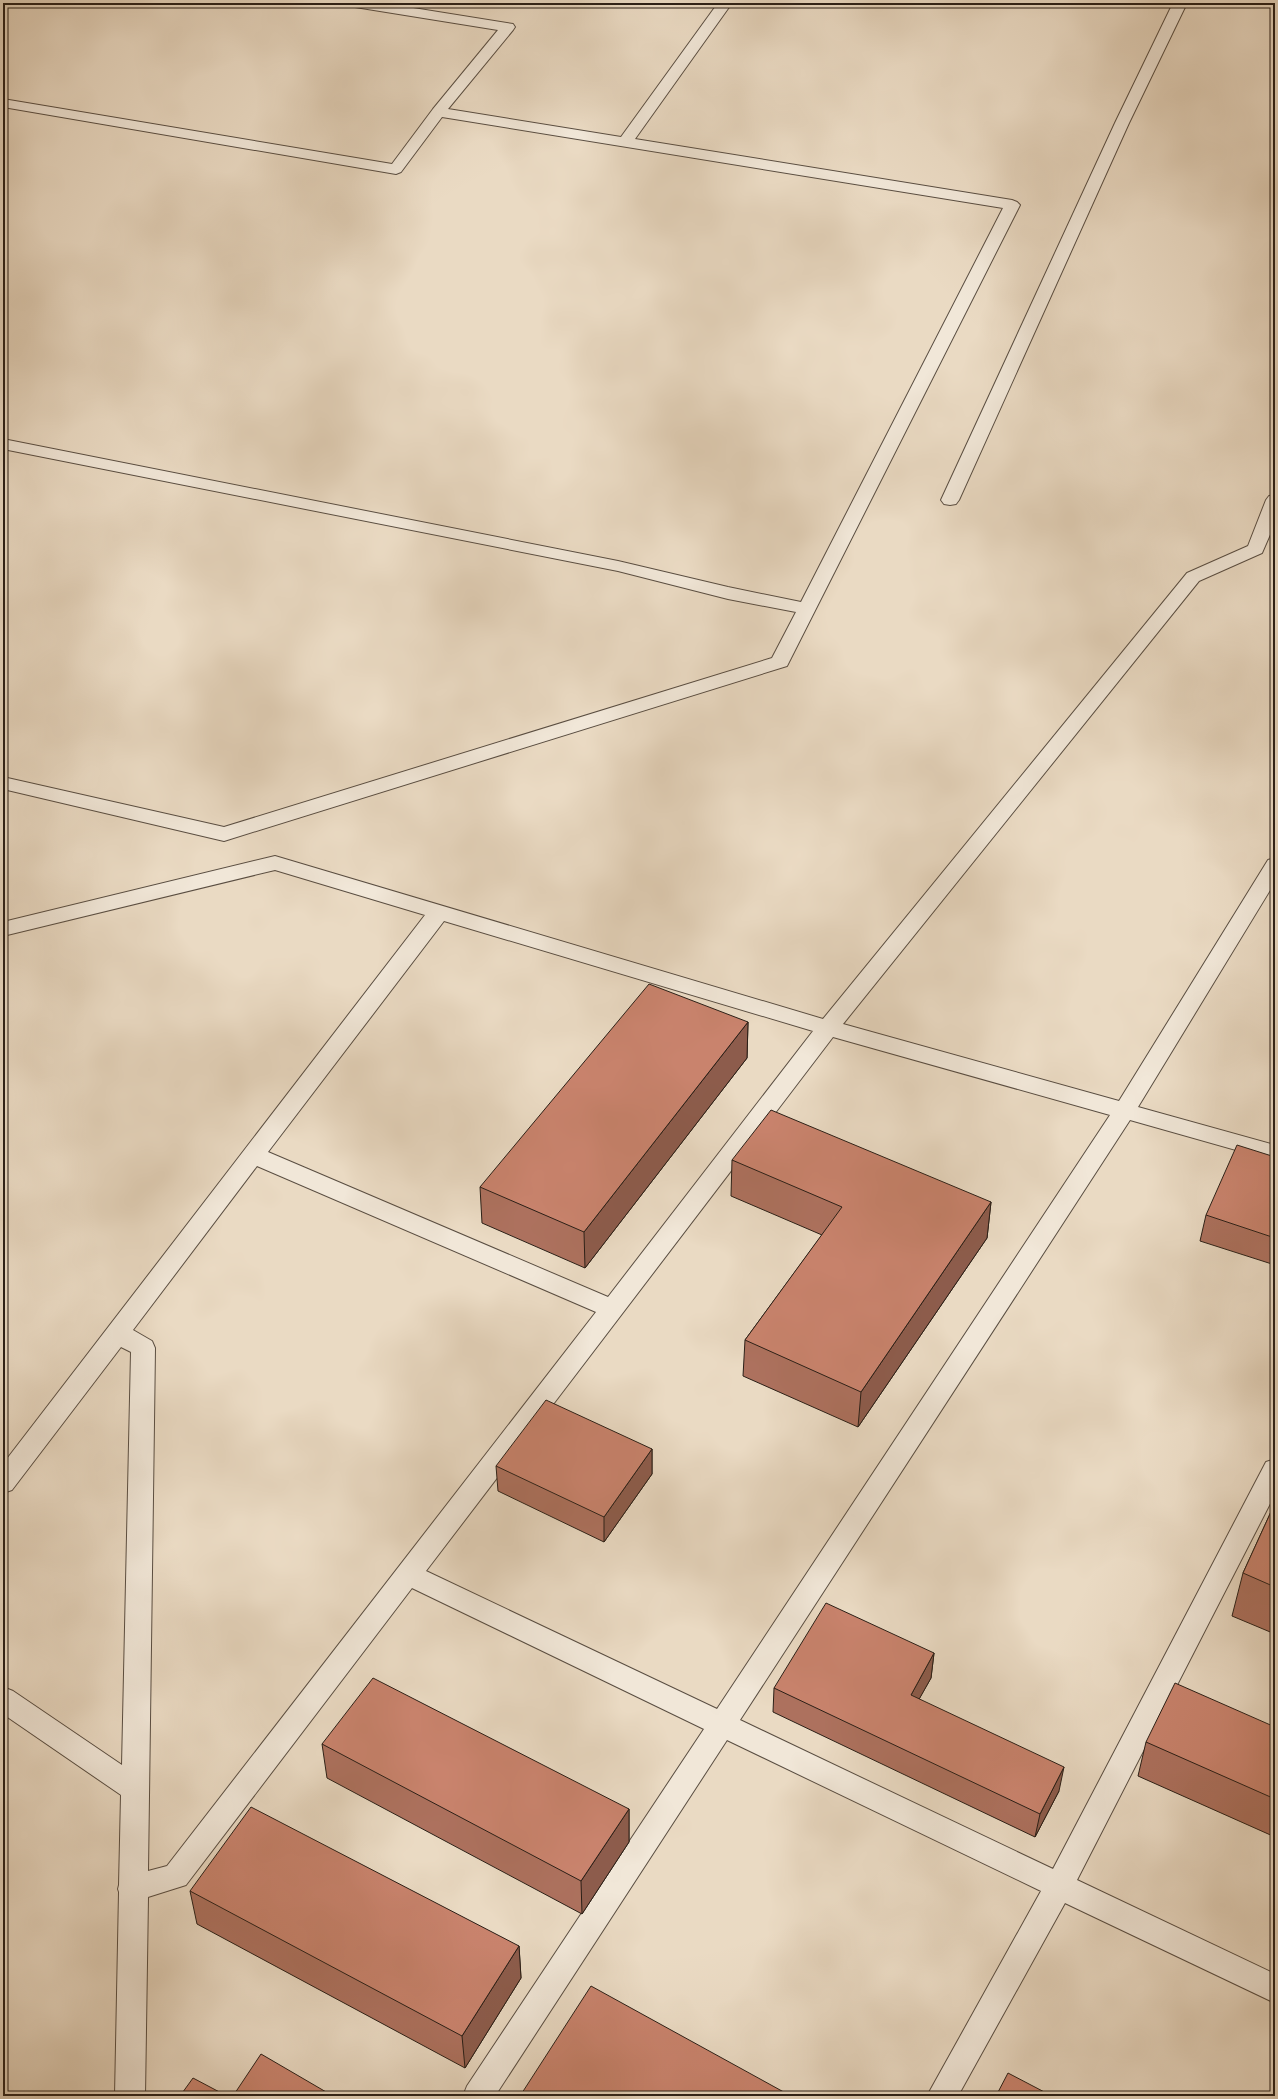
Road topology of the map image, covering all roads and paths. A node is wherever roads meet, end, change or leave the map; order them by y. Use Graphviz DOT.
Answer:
graph roads {
  1 [pos="355,3"];
  2 [pos="725,3"];
  3 [pos="1180,3"];
  4 [pos="3,103"];
  5 [pos="438,112"];
  6 [pos="625,142"];
  7 [pos="3,444"];
  8 [pos="950,500"];
  9 [pos="1275,500"];
  10 [pos="807,609"];
  11 [pos="3,783"];
  12 [pos="1275,865"];
  13 [pos="439,912"];
  14 [pos="3,929"];
  15 [pos="828,1028"];
  16 [pos="1124,1111"];
  17 [pos="1275,1153"];
  18 [pos="253,1155"];
  19 [pos="612,1309"];
  20 [pos="118,1333"];
  21 [pos="1275,1469"];
  22 [pos="3,1483"];
  23 [pos="408,1574"];
  24 [pos="3,1699"];
  25 [pos="722,1724"];
  26 [pos="134,1788"];
  27 [pos="1059,1886"];
  28 [pos="132,1889"];
  29 [pos="1275,1989"];
  30 [pos="130,2096"];
  31 [pos="478,2096"];
  32 [pos="942,2096"];
  1 -- 5 [label="street"];
  2 -- 6 [label="street"];
  3 -- 8 [label="street"];
  4 -- 5 [label="street"];
  5 -- 6 [label="street"];
  6 -- 10 [label="street"];
  7 -- 10 [label="street"];
  9 -- 15 [label="street"];
  10 -- 11 [label="street"];
  12 -- 16 [label="street"];
  13 -- 14 [label="street"];
  13 -- 15 [label="street"];
  13 -- 18 [label="street"];
  15 -- 16 [label="street"];
  15 -- 19 [label="street"];
  16 -- 17 [label="street"];
  16 -- 25 [label="street"];
  18 -- 19 [label="street"];
  18 -- 20 [label="street"];
  19 -- 23 [label="street"];
  20 -- 22 [label="street"];
  20 -- 26 [label="street"];
  21 -- 27 [label="street"];
  23 -- 25 [label="street"];
  23 -- 28 [label="street"];
  24 -- 26 [label="street"];
  25 -- 27 [label="street"];
  25 -- 31 [label="street"];
  26 -- 28 [label="street"];
  27 -- 29 [label="street"];
  27 -- 32 [label="street"];
  28 -- 30 [label="street"];
}
